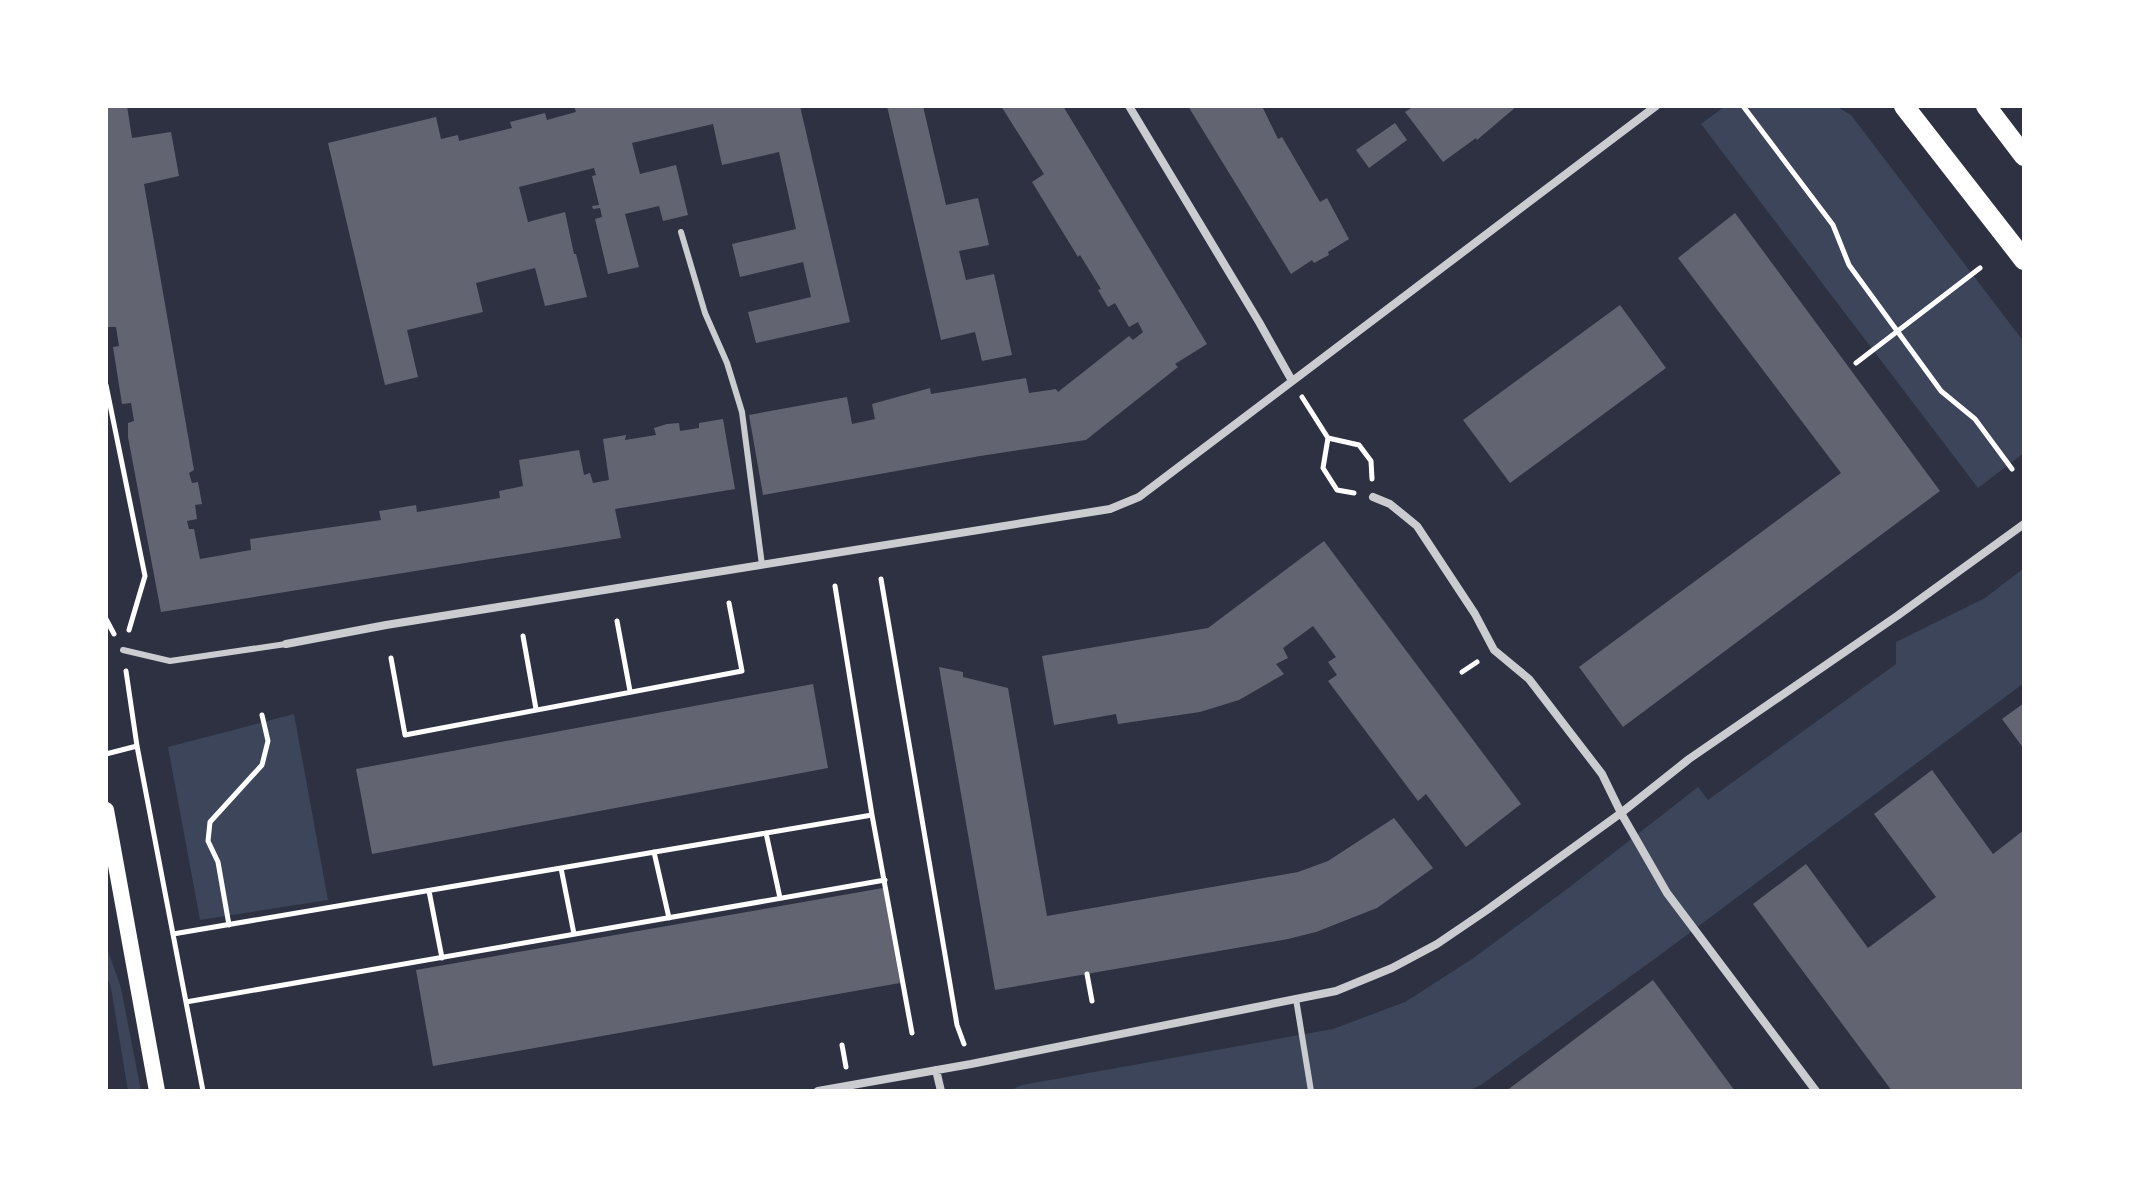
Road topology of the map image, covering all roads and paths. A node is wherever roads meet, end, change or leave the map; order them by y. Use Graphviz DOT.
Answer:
graph roads {
  1 [pos="1129,106"];
  2 [pos="1656,106"];
  3 [pos="1743,106"];
  4 [pos="1986,106"];
  5 [pos="1903,108"];
  6 [pos="2024,156"];
  7 [pos="681,232"];
  8 [pos="2024,260"];
  9 [pos="1980,268"];
  10 [pos="1897,331"];
  11 [pos="1856,363"];
  12 [pos="1291,379"];
  13 [pos="106,385"];
  14 [pos="1328,438"];
  15 [pos="2012,469"];
  16 [pos="1373,497"];
  17 [pos="2024,515"];
  18 [pos="2024,524"];
  19 [pos="2024,534"];
  20 [pos="2010,535"];
  21 [pos="762,565"];
  22 [pos="881,579"];
  23 [pos="835,586"];
  24 [pos="729,603"];
  25 [pos="617,621"];
  26 [pos="523,636"];
  27 [pos="286,644"];
  28 [pos="123,650"];
  29 [pos="391,658"];
  30 [pos="630,691"];
  31 [pos="536,709"];
  32 [pos="262,715"];
  33 [pos="137,746"];
  34 [pos="106,754"];
  35 [pos="106,810"];
  36 [pos="1621,813"];
  37 [pos="872,815"];
  38 [pos="766,833"];
  39 [pos="654,852"];
  40 [pos="561,868"];
  41 [pos="885,880"];
  42 [pos="429,891"];
  43 [pos="780,898"];
  44 [pos="669,918"];
  45 [pos="229,925"];
  46 [pos="173,934"];
  47 [pos="574,934"];
  48 [pos="442,958"];
  49 [pos="1087,974"];
  50 [pos="1296,999"];
  51 [pos="1092,1001"];
  52 [pos="186,1002"];
  53 [pos="912,1033"];
  54 [pos="971,1064"];
  55 [pos="936,1070"];
  56 [pos="157,1091"];
  57 [pos="203,1091"];
  58 [pos="818,1091"];
  59 [pos="941,1091"];
  60 [pos="1311,1091"];
  61 [pos="1816,1091"];
  1 -- 12 [label="street"];
  2 -- 12 [label="street"];
  3 -- 10 [label="path"];
  4 -- 6 [label="main road"];
  5 -- 8 [label="main road"];
  7 -- 21 [label="lane"];
  9 -- 10 [label="path"];
  10 -- 11 [label="path"];
  10 -- 15 [label="path"];
  12 -- 14 [label="path"];
  12 -- 21 [label="street"];
  13 -- 28 [label="path"];
  14 -- 16 [label="path"];
  14 -- 16 [label="path"];
  16 -- 36 [label="street"];
  17 -- 20 [label="street"];
  18 -- 20 [label="street"];
  19 -- 20 [label="street"];
  20 -- 36 [label="street"];
  21 -- 27 [label="street"];
  22 -- 54 [label="path"];
  23 -- 37 [label="path"];
  24 -- 30 [label="path"];
  25 -- 30 [label="path"];
  26 -- 31 [label="path"];
  27 -- 28 [label="lane"];
  28 -- 33 [label="path"];
  29 -- 31 [label="path"];
  30 -- 31 [label="path"];
  32 -- 45 [label="path"];
  33 -- 34 [label="path"];
  33 -- 46 [label="path"];
  35 -- 56 [label="main road"];
  36 -- 50 [label="street"];
  36 -- 61 [label="street"];
  37 -- 38 [label="path"];
  37 -- 41 [label="path"];
  38 -- 39 [label="path"];
  38 -- 43 [label="path"];
  39 -- 40 [label="path"];
  39 -- 44 [label="path"];
  40 -- 42 [label="path"];
  40 -- 47 [label="path"];
  41 -- 43 [label="path"];
  41 -- 53 [label="path"];
  42 -- 45 [label="path"];
  42 -- 48 [label="path"];
  43 -- 44 [label="path"];
  44 -- 47 [label="path"];
  45 -- 46 [label="path"];
  46 -- 52 [label="path"];
  47 -- 48 [label="path"];
  48 -- 52 [label="path"];
  49 -- 51 [label="path"];
  50 -- 54 [label="street"];
  50 -- 60 [label="lane"];
  52 -- 57 [label="path"];
  54 -- 55 [label="street"];
  55 -- 58 [label="street"];
  55 -- 59 [label="street"];
}
